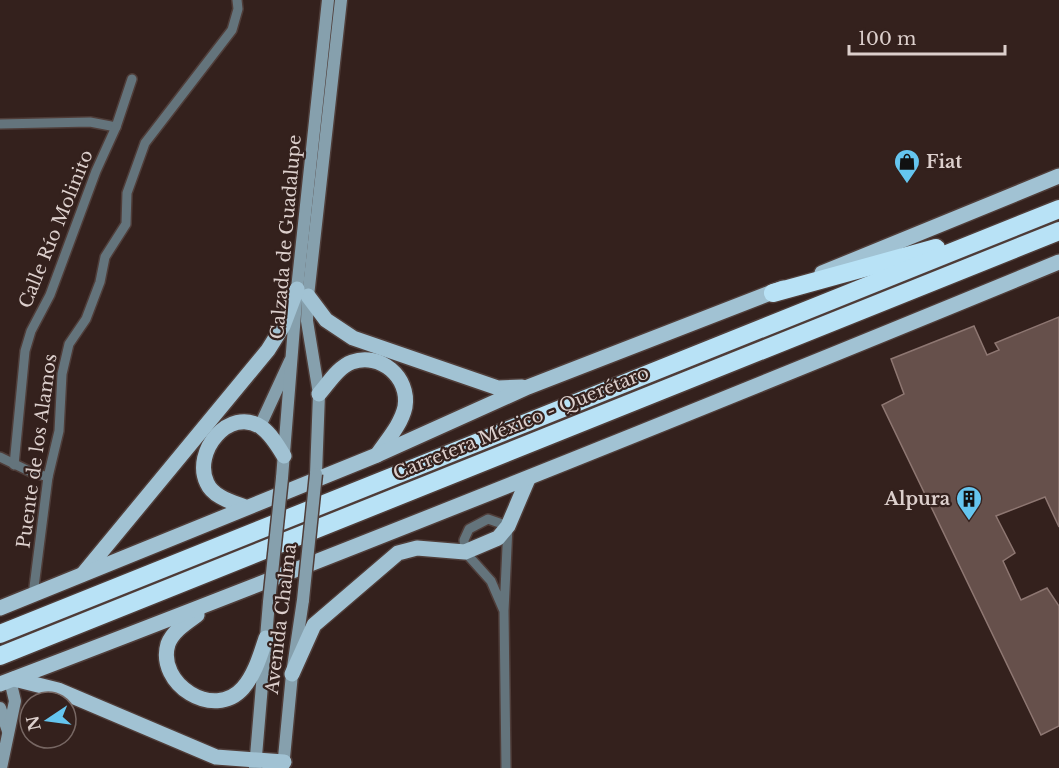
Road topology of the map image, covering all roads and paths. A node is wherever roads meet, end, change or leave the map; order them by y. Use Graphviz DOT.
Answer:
graph roads {
  1 [pos="237,0"];
  2 [pos="328,0"];
  3 [pos="341,0"];
  4 [pos="132,79"];
  5 [pos="0,124"];
  6 [pos="116,127"];
  7 [pos="1059,176"];
  8 [pos="1059,209"];
  9 [pos="1019,225"];
  10 [pos="1059,231"];
  11 [pos="1059,262"];
  12 [pos="302,292"];
  13 [pos="773,292"];
  14 [pos="294,352"];
  15 [pos="528,387"];
  16 [pos="319,394"];
  17 [pos="260,426"];
  18 [pos="377,455"];
  19 [pos="284,456"];
  20 [pos="0,457"];
  21 [pos="14,465"];
  22 [pos="316,474"];
  23 [pos="48,477"];
  24 [pos="282,478"];
  25 [pos="528,478"];
  26 [pos="245,507"];
  27 [pos="508,526"];
  28 [pos="465,552"];
  29 [pos="82,574"];
  30 [pos="33,595"];
  31 [pos="214,603"];
  32 [pos="0,609"];
  33 [pos="504,611"];
  34 [pos="0,634"];
  35 [pos="266,638"];
  36 [pos="0,656"];
  37 [pos="292,674"];
  38 [pos="8,681"];
  39 [pos="0,708"];
  40 [pos="8,731"];
  41 [pos="255,763"];
  42 [pos="284,765"];
  43 [pos="1,768"];
  44 [pos="506,768"];
  1 -- 23 [label="street, Puente de los Alamos"];
  2 -- 12 [label="main road, Calzada de Guadalupe"];
  3 -- 12 [label="main road, Calzada de Guadalupe"];
  4 -- 6 [label="street, Calle Río Molinito"];
  5 -- 6 [label="street"];
  6 -- 21 [label="street, Calle Río Molinito"];
  7 -- 13 [label="main road"];
  8 -- 9 [label="highway, Carretera México - Querétaro"];
  9 -- 13 [label="highway"];
  9 -- 34 [label="highway, Carretera México - Querétaro"];
  10 -- 36 [label="highway, Carretera México - Querétaro"];
  11 -- 25 [label="main road"];
  12 -- 14 [label="main road, Calzada de Guadalupe"];
  12 -- 15 [label="main road"];
  12 -- 16 [label="main road, Calzada de Guadalupe"];
  12 -- 29 [label="main road"];
  13 -- 15 [label="main road"];
  14 -- 17 [label="main road"];
  14 -- 19 [label="main road, Calzada de Guadalupe"];
  15 -- 18 [label="main road"];
  16 -- 18 [label="main road"];
  16 -- 22 [label="main road, Calzada de Guadalupe"];
  17 -- 19 [label="main road"];
  17 -- 26 [label="main road"];
  18 -- 26 [label="main road"];
  19 -- 24 [label="main road, Calzada de Guadalupe"];
  20 -- 21 [label="street"];
  21 -- 23 [label="street"];
  22 -- 37 [label="main road, Avenida Chalma, bridge"];
  23 -- 30 [label="street, Puente de los Alamos"];
  24 -- 35 [label="main road, Avenida Chalma, bridge"];
  25 -- 27 [label="main road"];
  25 -- 31 [label="main road"];
  26 -- 29 [label="main road"];
  27 -- 28 [label="main road"];
  27 -- 28 [label="street"];
  27 -- 33 [label="street"];
  28 -- 33 [label="street"];
  28 -- 37 [label="main road"];
  29 -- 30 [label="main road"];
  30 -- 32 [label="main road"];
  31 -- 35 [label="main road"];
  31 -- 38 [label="main road"];
  33 -- 44 [label="street"];
  35 -- 41 [label="main road, Avenida Chalma"];
  37 -- 42 [label="main road, Avenida Chalma"];
  38 -- 40 [label="main road"];
  38 -- 41 [label="main road"];
  39 -- 40 [label="main road"];
  40 -- 43 [label="main road"];
  41 -- 42 [label="main road"];
}
